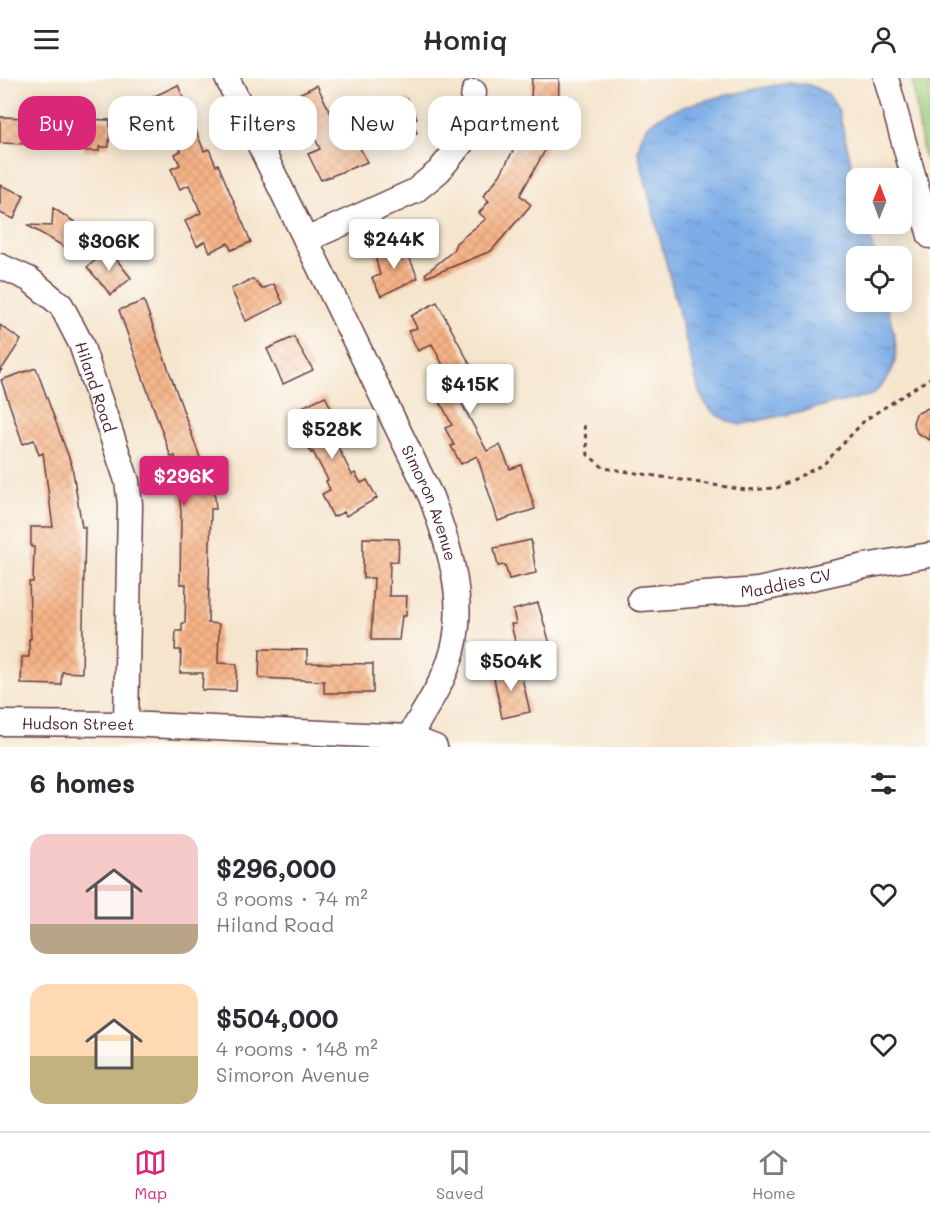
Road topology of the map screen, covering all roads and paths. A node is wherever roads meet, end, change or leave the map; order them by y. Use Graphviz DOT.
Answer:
graph roads {
  1 [pos="227,78"];
  2 [pos="886,78"];
  3 [pos="474,92"];
  4 [pos="930,236"];
  5 [pos="306,240"];
  6 [pos="0,267"];
  7 [pos="930,378"];
  8 [pos="584,425"];
  9 [pos="930,555"];
  10 [pos="640,599"];
  11 [pos="0,723"];
  12 [pos="126,724"];
  13 [pos="408,742"];
  14 [pos="435,747"];
  1 -- 5 [label="street, Simoron Avenue"];
  2 -- 4 [label="street"];
  3 -- 5 [label="street"];
  5 -- 13 [label="street, Simoron Avenue"];
  6 -- 12 [label="street, Hiland Road"];
  7 -- 8 [label="path"];
  9 -- 10 [label="street, Maddies CV"];
  11 -- 12 [label="street, Hudson Street"];
  12 -- 13 [label="street, Hudson Street"];
  13 -- 14 [label="street, Hudson Street"];
}
